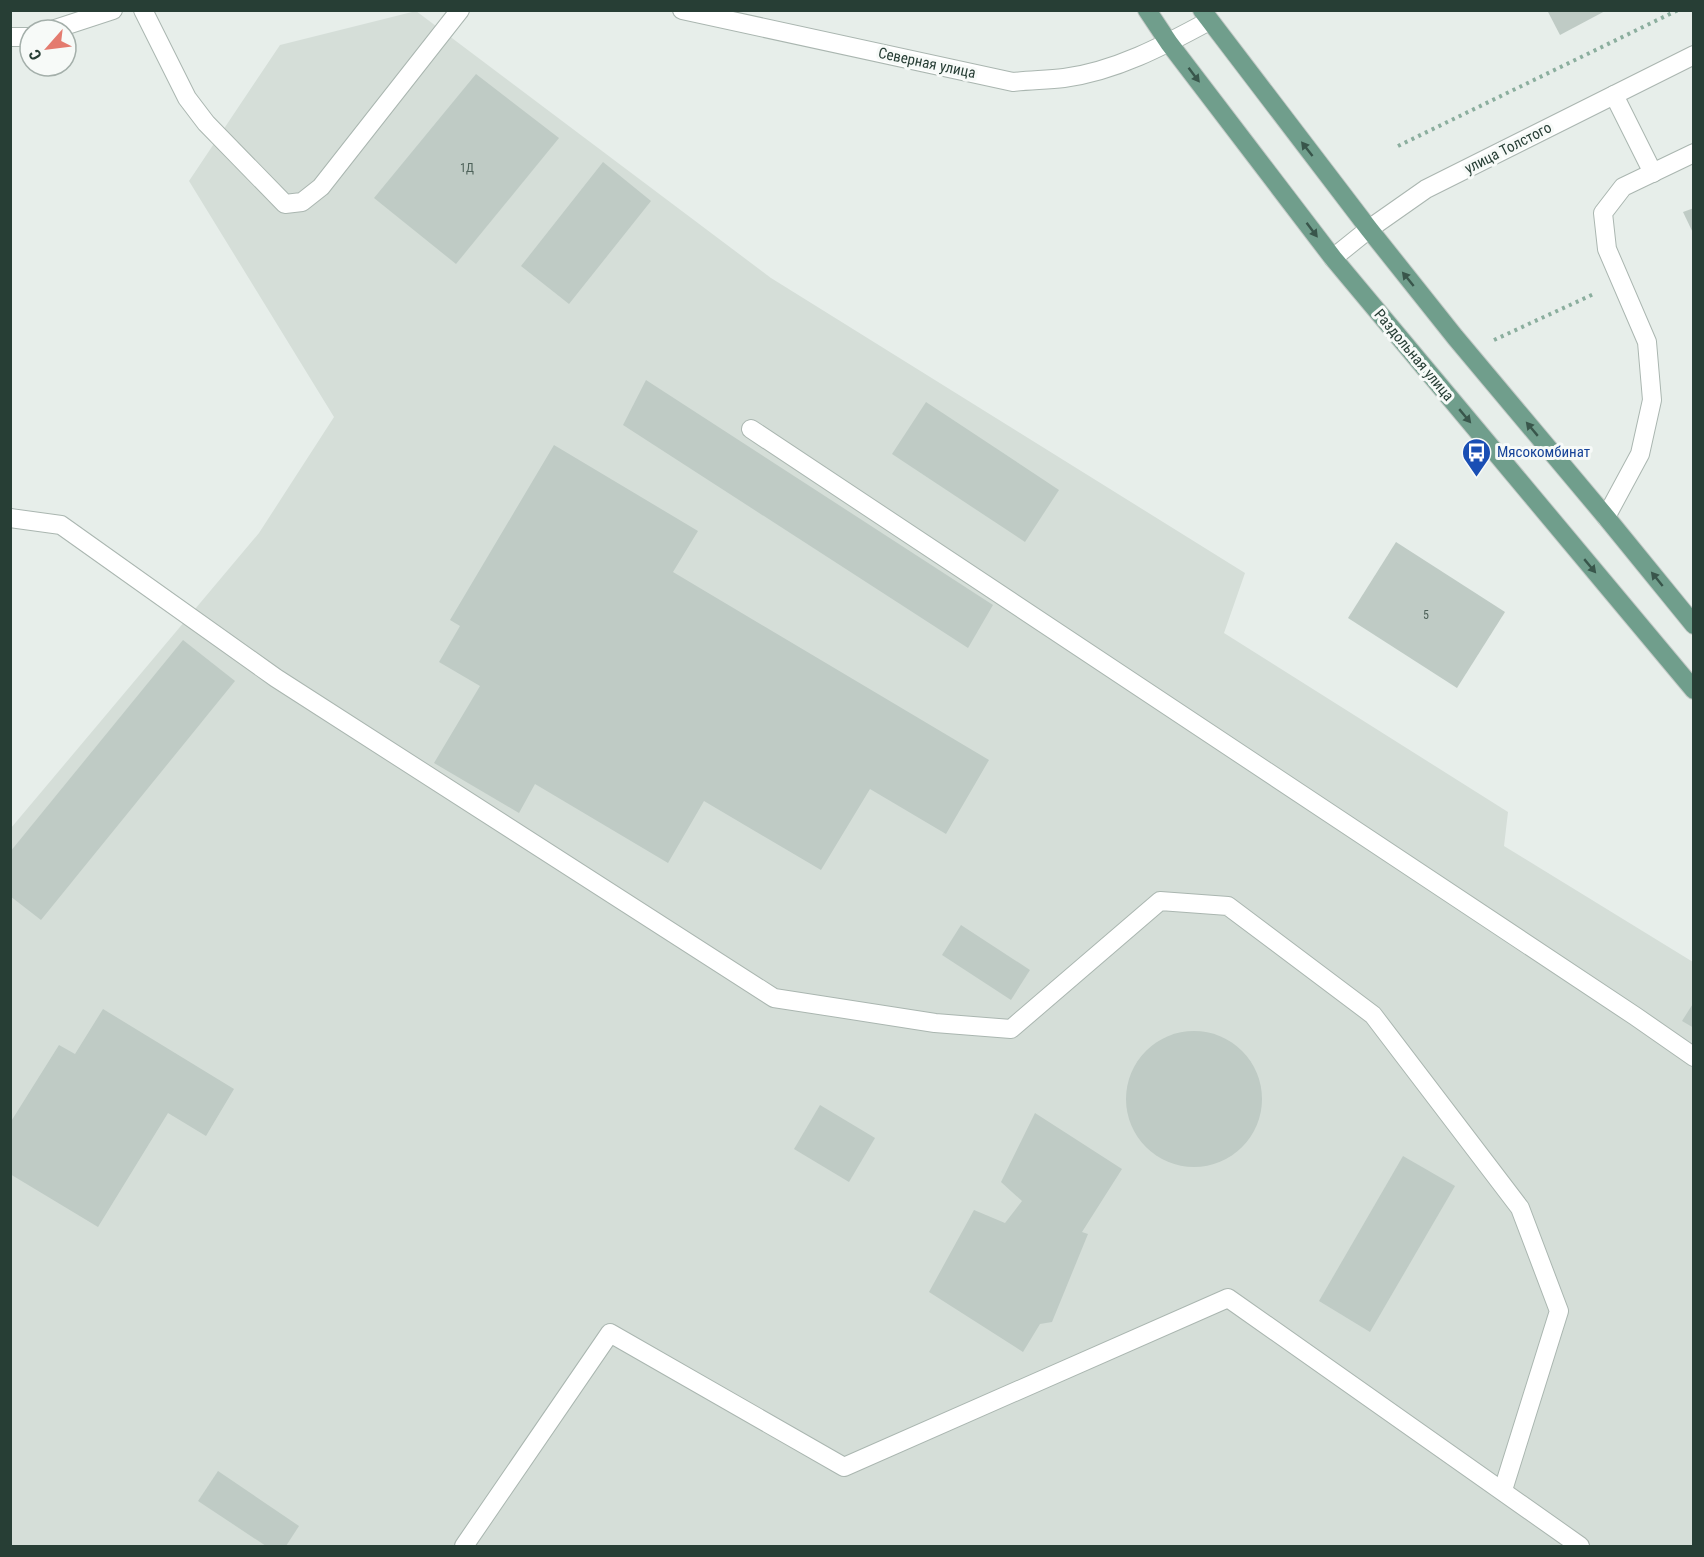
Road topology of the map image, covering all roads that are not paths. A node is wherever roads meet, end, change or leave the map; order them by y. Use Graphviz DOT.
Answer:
graph roads {
  1 [pos="113,10"];
  2 [pos="143,10"];
  3 [pos="460,10"];
  4 [pos="682,10"];
  5 [pos="1147,10"];
  6 [pos="1205,16"];
  7 [pos="78,21"];
  8 [pos="1169,43"];
  9 [pos="1694,55"];
  10 [pos="1614,95"];
  11 [pos="1694,153"];
  12 [pos="1653,173"];
  13 [pos="1368,229"];
  14 [pos="1333,258"];
  15 [pos="751,429"];
  16 [pos="1606,516"];
  17 [pos="10,518"];
  18 [pos="1694,625"];
  19 [pos="1694,690"];
  20 [pos="1694,1057"];
  21 [pos="1503,1490"];
  22 [pos="464,1546"];
  23 [pos="1580,1546"];
  1 -- 7 [label="street"];
  2 -- 3 [label="street"];
  4 -- 8 [label="street, Северная улица"];
  5 -- 8 [label="main road, Раздольная улица"];
  6 -- 8 [label="street, Северная улица"];
  13 -- 6 [label="main road, one-way"];
  8 -- 14 [label="main road, Раздольная улица, one-way"];
  9 -- 10 [label="street, улица Толстого"];
  10 -- 12 [label="street"];
  10 -- 13 [label="street, улица Толстого"];
  11 -- 12 [label="street"];
  12 -- 16 [label="street"];
  13 -- 14 [label="street, улица Толстого"];
  16 -- 13 [label="main road, one-way"];
  14 -- 19 [label="main road, Раздольная улица, one-way"];
  15 -- 20 [label="street"];
  18 -- 16 [label="main road, one-way"];
  17 -- 21 [label="street"];
  21 -- 22 [label="street"];
  21 -- 23 [label="street"];
}
